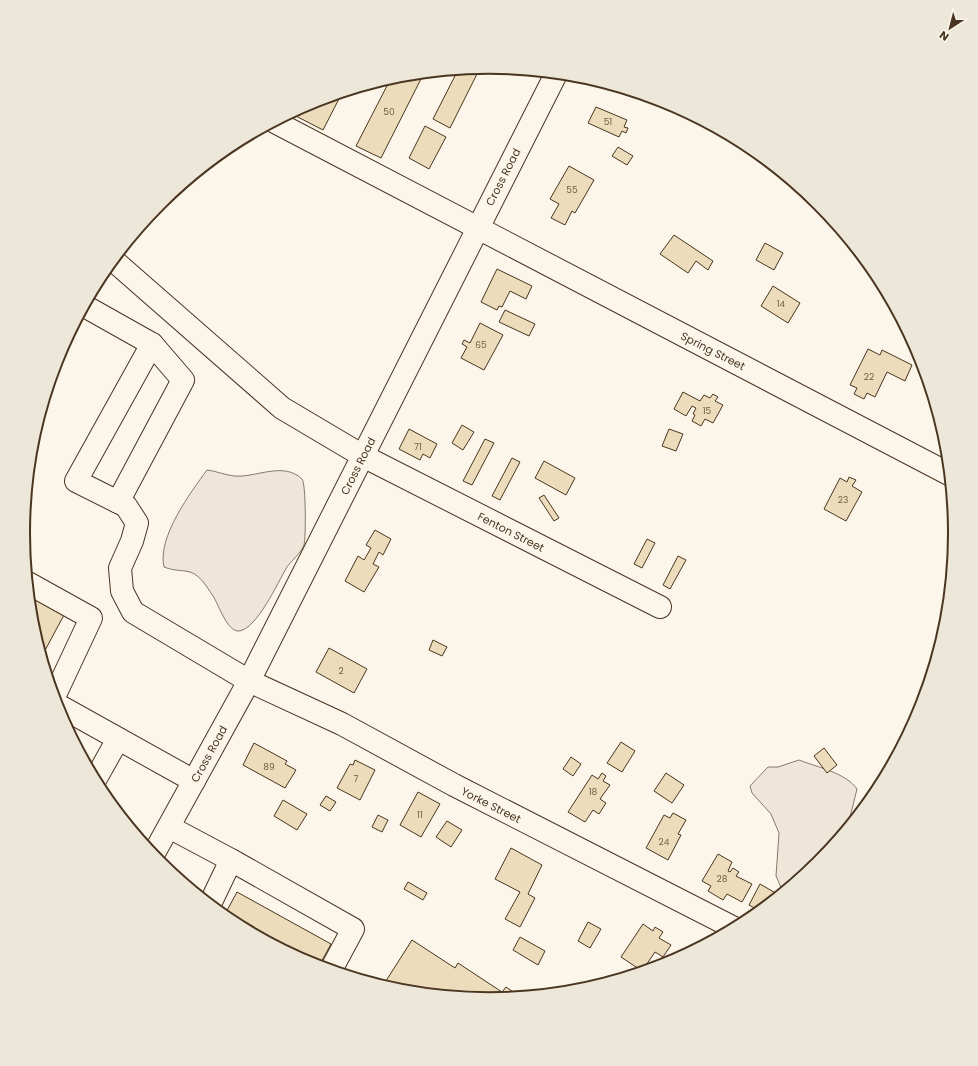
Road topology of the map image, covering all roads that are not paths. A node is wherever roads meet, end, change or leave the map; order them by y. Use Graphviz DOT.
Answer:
graph roads {
  1 [pos="554,79"];
  2 [pos="279,125"];
  3 [pos="477,229"];
  4 [pos="118,264"];
  5 [pos="88,308"];
  6 [pos="152,344"];
  7 [pos="363,456"];
  8 [pos="944,471"];
  9 [pos="118,502"];
  10 [pos="33,586"];
  11 [pos="660,607"];
  12 [pos="249,681"];
  13 [pos="57,690"];
  14 [pos="69,717"];
  15 [pos="118,739"];
  16 [pos="98,774"];
  17 [pos="194,781"];
  18 [pos="169,827"];
  19 [pos="157,850"];
  20 [pos="231,860"];
  21 [pos="212,899"];
  22 [pos="728,925"];
  23 [pos="333,965"];
  1 -- 3 [label="street, Cross Road"];
  2 -- 3 [label="street, Spring Street"];
  3 -- 7 [label="street, Cross Road"];
  3 -- 8 [label="street, Spring Street"];
  4 -- 7 [label="street, Fenton Street"];
  5 -- 6 [label="street"];
  6 -- 9 [label="street"];
  6 -- 9 [label="street"];
  7 -- 11 [label="street, Fenton Street"];
  7 -- 12 [label="street, Cross Road"];
  9 -- 12 [label="street, Yorke Street"];
  10 -- 13 [label="street"];
  12 -- 17 [label="street, Cross Road"];
  12 -- 22 [label="street, Yorke Street"];
  14 -- 15 [label="street"];
  15 -- 16 [label="street"];
  15 -- 17 [label="street"];
  17 -- 18 [label="street, Cross Road"];
  18 -- 19 [label="street, Cross Road"];
  18 -- 20 [label="street"];
  20 -- 21 [label="street"];
  20 -- 23 [label="street"];
}
